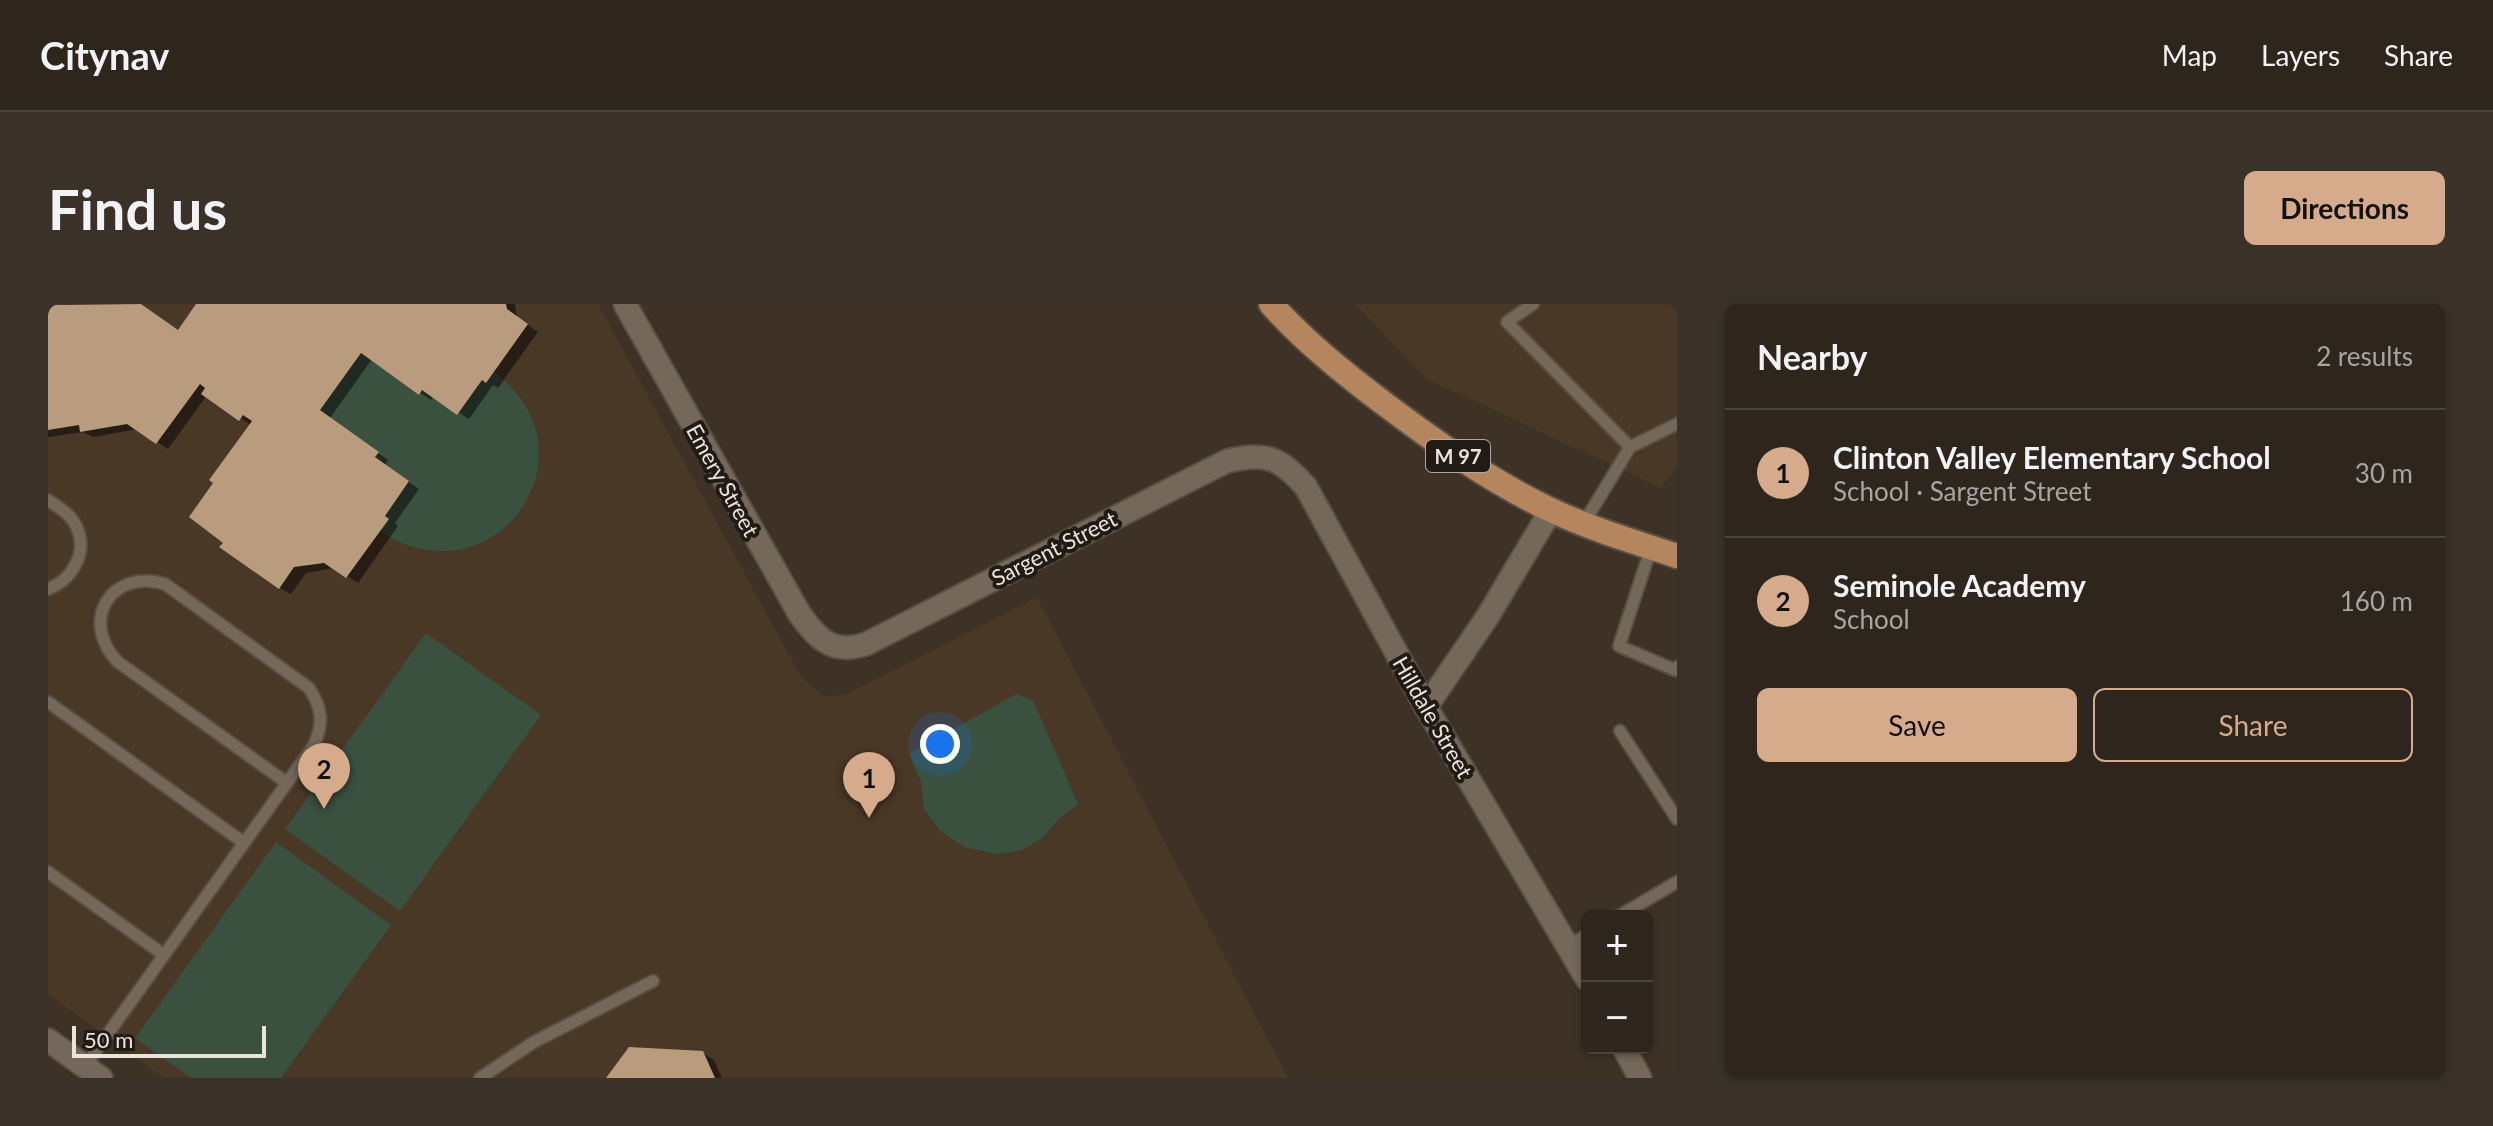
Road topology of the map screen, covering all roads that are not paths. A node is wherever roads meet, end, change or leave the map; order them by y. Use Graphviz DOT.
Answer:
graph roads {
  1 [pos="625,304"];
  2 [pos="1271,304"];
  3 [pos="1533,304"];
  4 [pos="1677,424"];
  5 [pos="1630,447"];
  6 [pos="1277,460"];
  7 [pos="48,500"];
  8 [pos="1551,510"];
  9 [pos="1584,523"];
  10 [pos="1651,548"];
  11 [pos="1677,556"];
  12 [pos="48,589"];
  13 [pos="833,647"];
  14 [pos="1677,667"];
  15 [pos="48,702"];
  16 [pos="1426,707"];
  17 [pos="1620,731"];
  18 [pos="287,783"];
  19 [pos="1677,819"];
  20 [pos="244,843"];
  21 [pos="48,872"];
  22 [pos="1677,882"];
  23 [pos="1629,910"];
  24 [pos="1578,940"];
  25 [pos="164,955"];
  26 [pos="653,981"];
  27 [pos="48,1040"];
  28 [pos="1627,1054"];
  29 [pos="93,1072"];
  30 [pos="480,1078"];
  31 [pos="1640,1078"];
  1 -- 13 [label="street, Emery Street"];
  2 -- 8 [label="main road, M 97"];
  3 -- 5 [label="lane"];
  4 -- 5 [label="lane"];
  5 -- 9 [label="lane"];
  6 -- 13 [label="street, Sargent Street"];
  6 -- 16 [label="street, Hilldale Street"];
  7 -- 12 [label="lane"];
  8 -- 9 [label="main road, M 97"];
  8 -- 16 [label="street"];
  9 -- 10 [label="main road, M 97"];
  10 -- 11 [label="main road, M 97"];
  10 -- 14 [label="lane"];
  15 -- 20 [label="lane"];
  16 -- 24 [label="street, Hilldale Street"];
  17 -- 19 [label="lane"];
  18 -- 18 [label="lane"];
  18 -- 20 [label="lane"];
  20 -- 25 [label="lane"];
  21 -- 25 [label="lane"];
  22 -- 23 [label="lane"];
  25 -- 29 [label="lane"];
  26 -- 30 [label="lane"];
  27 -- 29 [label="street"];
  28 -- 31 [label="street"];
}
